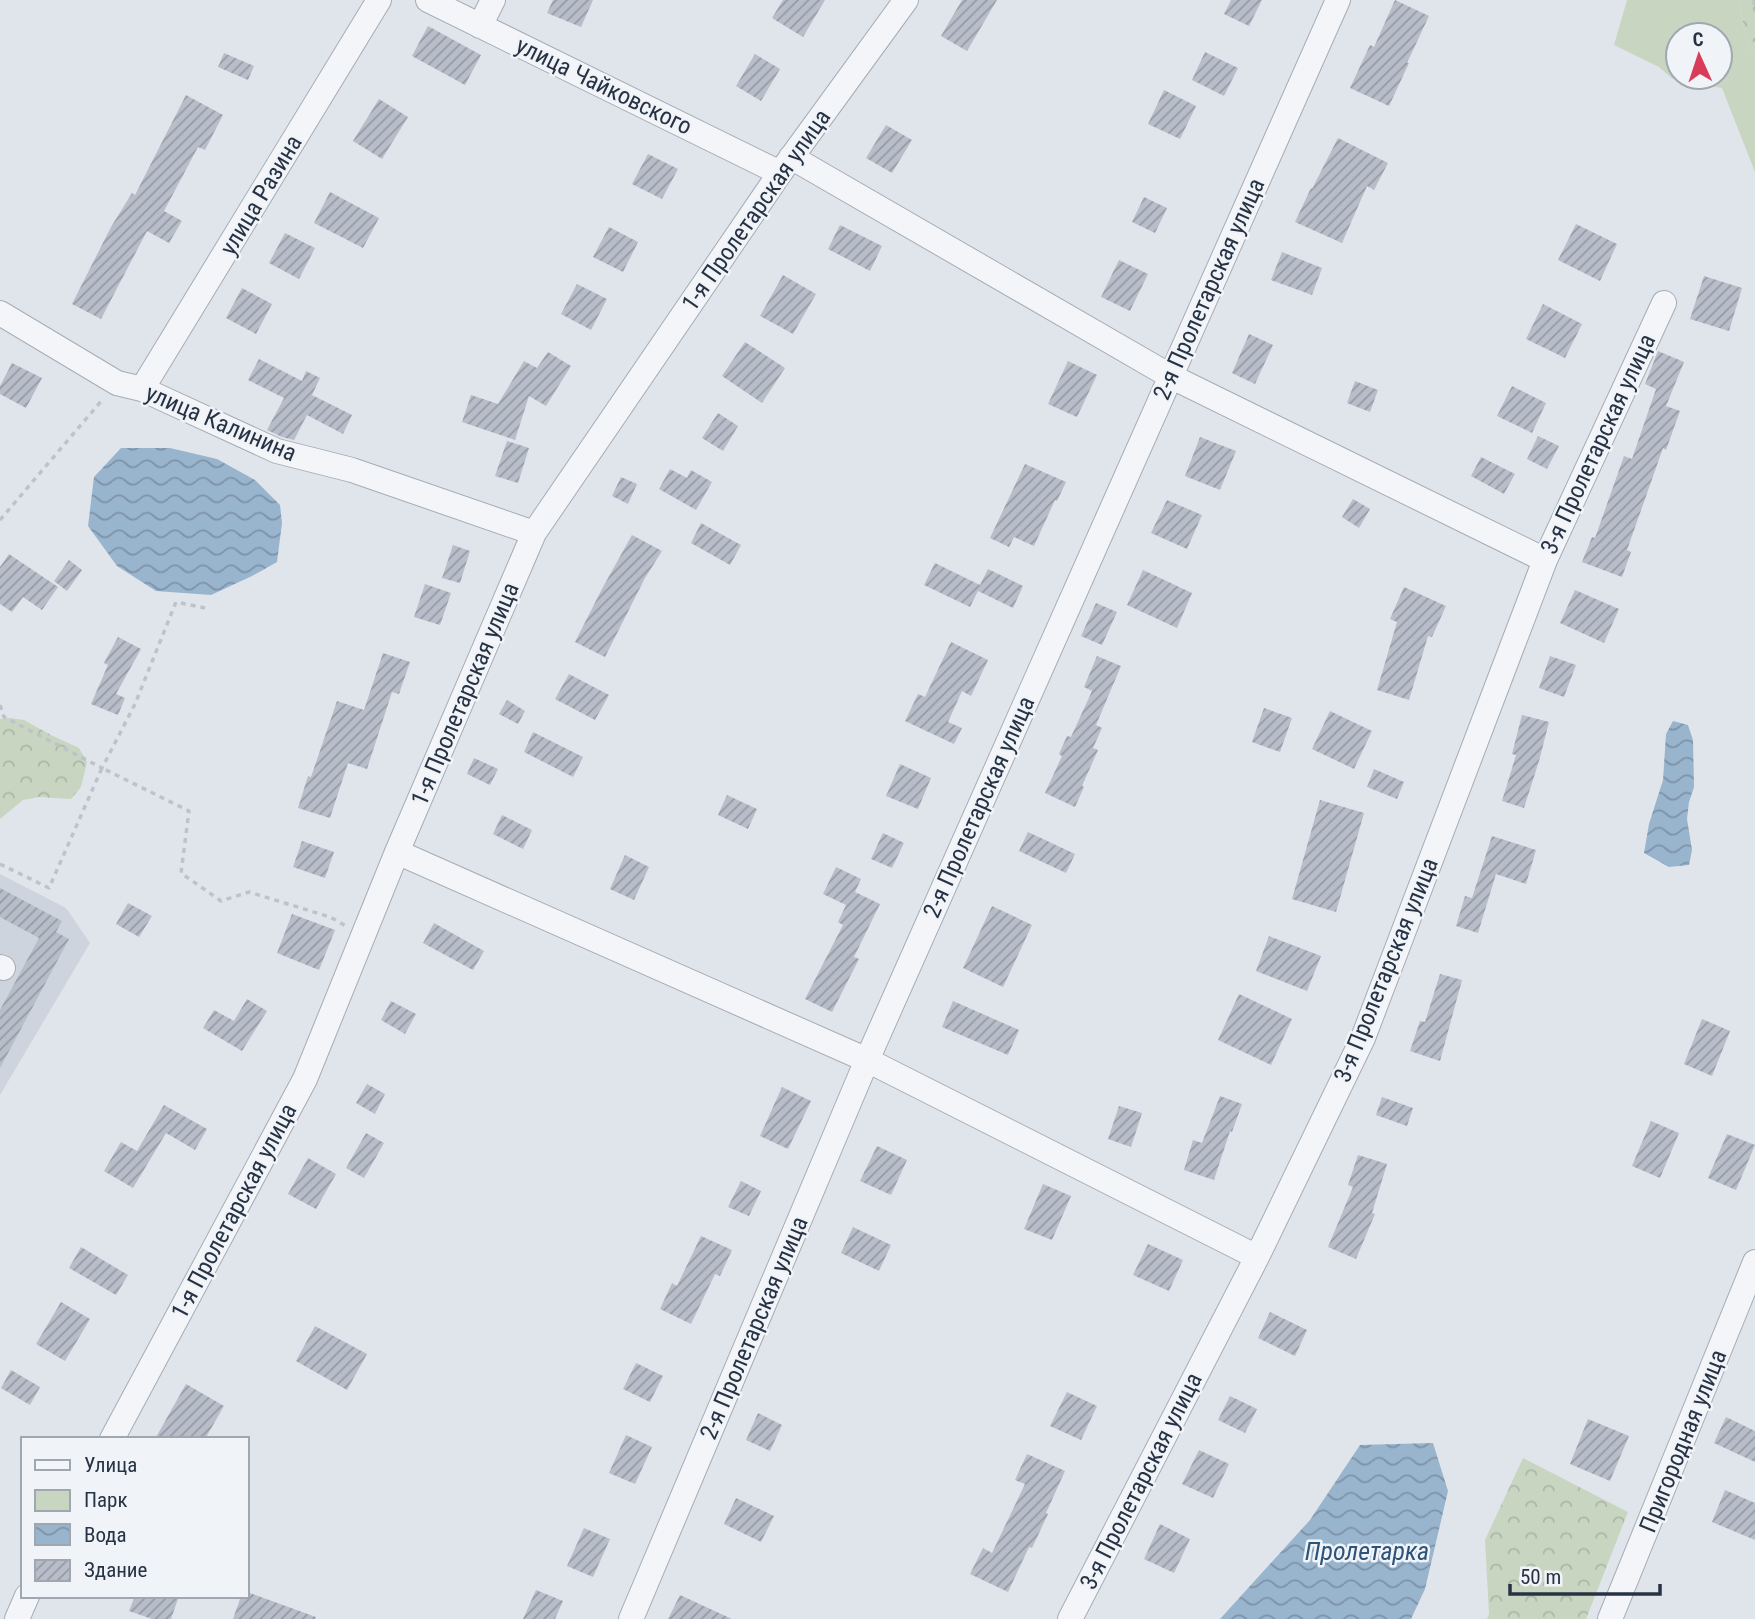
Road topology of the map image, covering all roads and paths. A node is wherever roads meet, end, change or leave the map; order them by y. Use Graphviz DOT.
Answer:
graph roads {
  1 [pos="379,0"];
  2 [pos="428,0"];
  3 [pos="493,0"];
  4 [pos="906,0"];
  5 [pos="1338,0"];
  6 [pos="1754,0"];
  7 [pos="1755,12"];
  8 [pos="480,26"];
  9 [pos="786,165"];
  10 [pos="1664,303"];
  11 [pos="0,313"];
  12 [pos="1170,376"];
  13 [pos="117,383"];
  14 [pos="142,389"];
  15 [pos="0,520"];
  16 [pos="534,533"];
  17 [pos="1545,559"];
  18 [pos="205,608"];
  19 [pos="0,705"];
  20 [pos="102,768"];
  21 [pos="397,852"];
  22 [pos="0,864"];
  23 [pos="363,935"];
  24 [pos="867,1060"];
  25 [pos="1257,1257"];
  26 [pos="1755,1262"];
  27 [pos="113,1437"];
  28 [pos="26,1598"];
  29 [pos="17,1619"];
  30 [pos="631,1619"];
  31 [pos="1070,1619"];
  32 [pos="1610,1619"];
  1 -- 14 [label="street, улица Разина"];
  2 -- 8 [label="street, улица Чайковского"];
  3 -- 8 [label="street"];
  4 -- 9 [label="street, 1-я Пролетарская улица"];
  5 -- 12 [label="street, 2-я Пролетарская улица"];
  6 -- 7 [label="path"];
  8 -- 9 [label="street, улица Чайковского"];
  9 -- 12 [label="street, улица Чайковского"];
  9 -- 16 [label="street, 1-я Пролетарская улица"];
  10 -- 17 [label="street, 3-я Пролетарская улица"];
  11 -- 13 [label="street, улица Калинина"];
  12 -- 17 [label="street, улица Чайковского"];
  12 -- 24 [label="street, 2-я Пролетарская улица"];
  13 -- 14 [label="street, улица Калинина"];
  13 -- 15 [label="path"];
  14 -- 16 [label="street, улица Калинина"];
  16 -- 21 [label="street, 1-я Пролетарская улица"];
  17 -- 25 [label="street, 3-я Пролетарская улица"];
  18 -- 20 [label="path"];
  19 -- 20 [label="path"];
  20 -- 22 [label="path"];
  20 -- 23 [label="path"];
  21 -- 23 [label="street, 1-я Пролетарская улица"];
  21 -- 24 [label="street"];
  23 -- 27 [label="street, 1-я Пролетарская улица"];
  24 -- 25 [label="street"];
  24 -- 30 [label="street, 2-я Пролетарская улица"];
  25 -- 31 [label="street, 3-я Пролетарская улица"];
  26 -- 32 [label="street, Пригородная улица"];
  28 -- 29 [label="street"];
}
